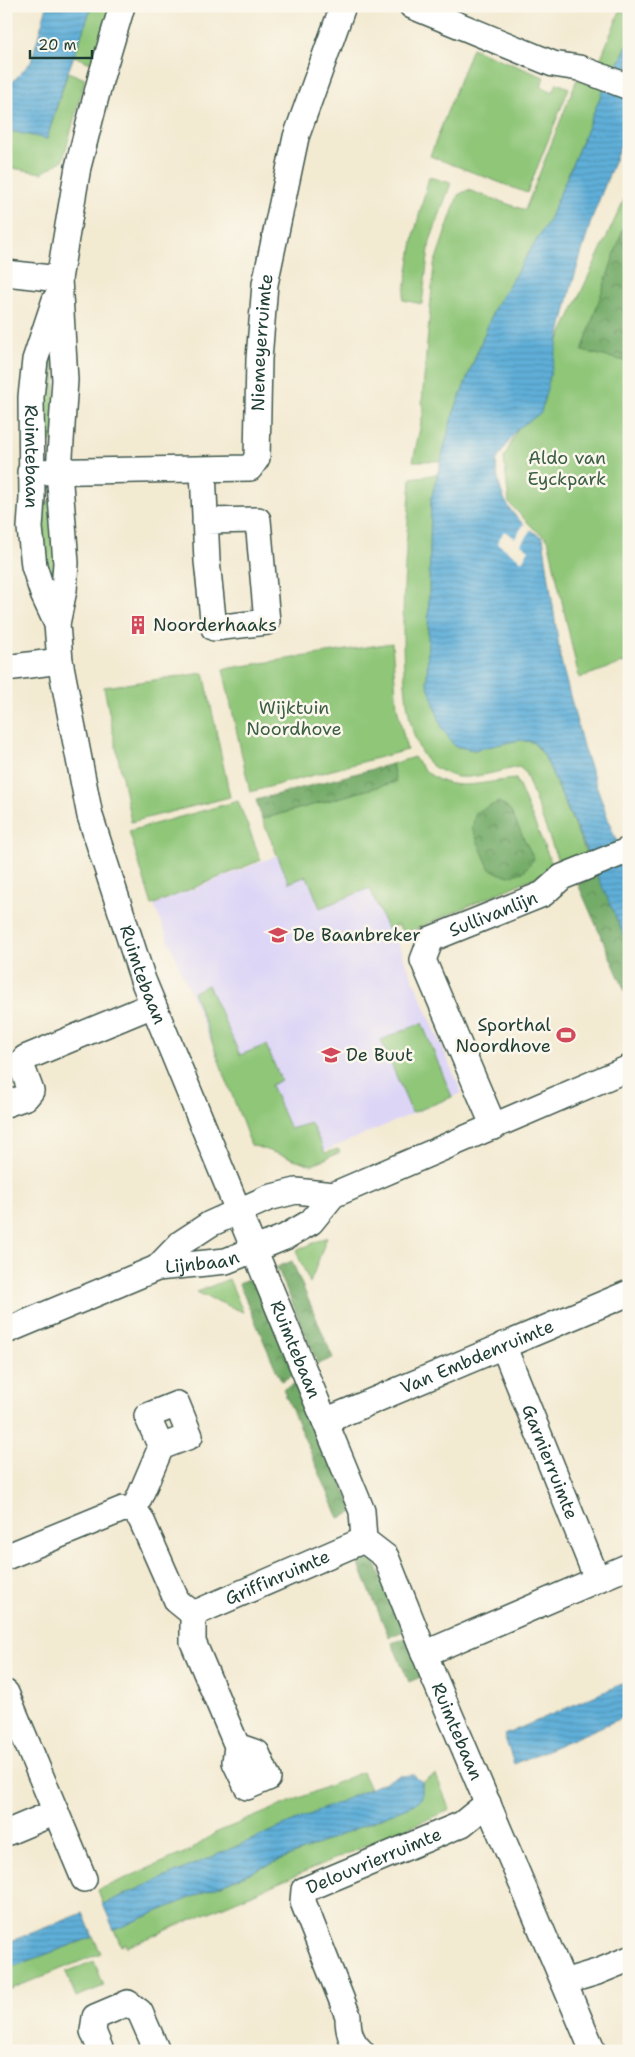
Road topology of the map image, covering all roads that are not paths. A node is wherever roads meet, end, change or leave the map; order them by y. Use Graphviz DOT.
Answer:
graph roads {
  1 [pos="122,6"];
  2 [pos="343,6"];
  3 [pos="412,6"];
  4 [pos="629,87"];
  5 [pos="6,273"];
  6 [pos="59,283"];
  7 [pos="203,470"];
  8 [pos="59,471"];
  9 [pos="30,472"];
  10 [pos="205,521"];
  11 [pos="57,624"];
  12 [pos="60,661"];
  13 [pos="6,668"];
  14 [pos="629,850"];
  15 [pos="153,1004"];
  16 [pos="629,1068"];
  17 [pos="6,1104"];
  18 [pos="494,1127"];
  19 [pos="333,1195"];
  20 [pos="240,1211"];
  21 [pos="254,1250"];
  22 [pos="158,1268"];
  23 [pos="629,1293"];
  24 [pos="6,1331"];
  25 [pos="503,1345"];
  26 [pos="325,1421"];
  27 [pos="161,1447"];
  28 [pos="134,1510"];
  29 [pos="364,1540"];
  30 [pos="6,1557"];
  31 [pos="629,1566"];
  32 [pos="597,1579"];
  33 [pos="193,1614"];
  34 [pos="424,1654"];
  35 [pos="6,1693"];
  36 [pos="15,1736"];
  37 [pos="237,1746"];
  38 [pos="488,1803"];
  39 [pos="56,1812"];
  40 [pos="6,1833"];
  41 [pos="84,1879"];
  42 [pos="629,1959"];
  43 [pos="564,1982"];
  44 [pos="101,2051"];
  45 [pos="157,2051"];
  46 [pos="361,2051"];
  47 [pos="593,2051"];
  1 -- 6 [label="street, Ruimtebaan"];
  2 -- 7 [label="street, Niemeyerruimte"];
  3 -- 4 [label="street"];
  5 -- 6 [label="street"];
  6 -- 8 [label="street, Ruimtebaan"];
  6 -- 9 [label="street, Ruimtebaan"];
  7 -- 8 [label="street, Niemeyerruimte"];
  7 -- 10 [label="street"];
  8 -- 9 [label="street, Niemeyerruimte"];
  8 -- 11 [label="street, Ruimtebaan"];
  9 -- 11 [label="street, Ruimtebaan"];
  10 -- 10 [label="street"];
  11 -- 12 [label="street, Ruimtebaan"];
  12 -- 13 [label="street"];
  12 -- 15 [label="street, Ruimtebaan"];
  14 -- 18 [label="street, Sullivanlijn"];
  15 -- 17 [label="street"];
  15 -- 20 [label="street, Ruimtebaan"];
  16 -- 18 [label="street, Lijnbaan"];
  18 -- 19 [label="street, Lijnbaan"];
  19 -- 20 [label="street, Lijnbaan"];
  19 -- 21 [label="street, Lijnbaan"];
  20 -- 21 [label="street, Ruimtebaan"];
  20 -- 22 [label="street, Lijnbaan"];
  21 -- 22 [label="street, Lijnbaan"];
  21 -- 26 [label="street, Ruimtebaan"];
  22 -- 24 [label="street"];
  23 -- 25 [label="street, Van Embdenruimte"];
  25 -- 26 [label="street, Van Embdenruimte"];
  25 -- 32 [label="street, Garnierruimte"];
  26 -- 29 [label="street, Ruimtebaan"];
  27 -- 28 [label="street"];
  28 -- 30 [label="street"];
  28 -- 33 [label="street"];
  29 -- 33 [label="street, Griffinruimte"];
  29 -- 34 [label="street, Ruimtebaan"];
  31 -- 32 [label="street"];
  32 -- 34 [label="street"];
  33 -- 37 [label="street"];
  34 -- 38 [label="street, Ruimtebaan"];
  35 -- 36 [label="street"];
  36 -- 39 [label="street"];
  38 -- 43 [label="street, Ruimtebaan"];
  38 -- 46 [label="street, Delouvrierruimte"];
  39 -- 40 [label="street"];
  39 -- 41 [label="street"];
  42 -- 43 [label="street"];
  43 -- 47 [label="street, Ruimtebaan"];
  44 -- 45 [label="street"];
}
